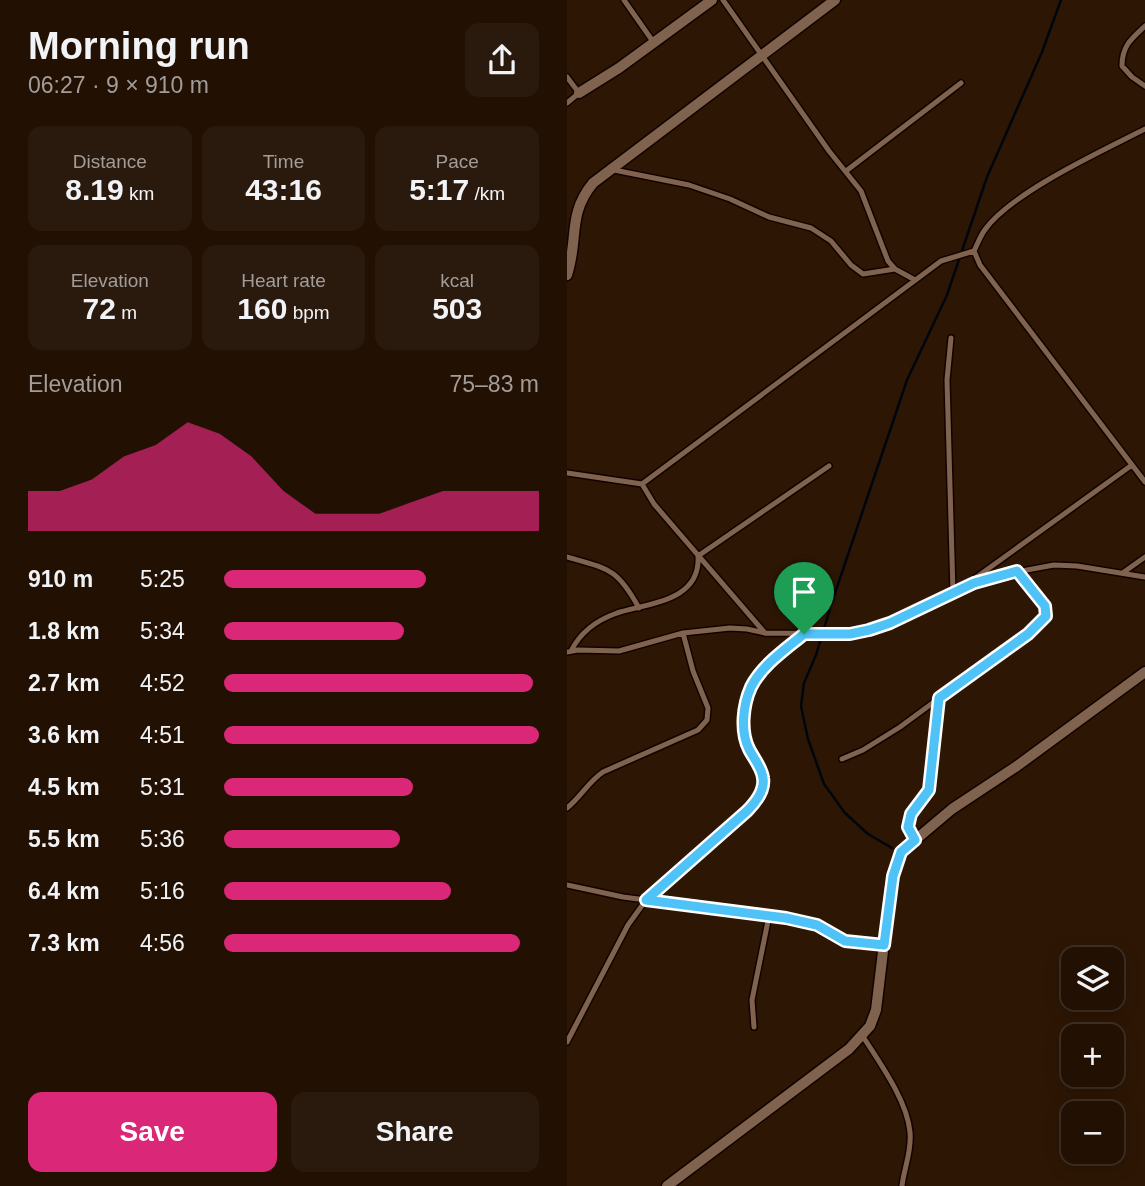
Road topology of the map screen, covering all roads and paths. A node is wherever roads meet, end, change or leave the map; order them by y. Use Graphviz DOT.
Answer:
graph roads {
  1 [pos="624,0"];
  2 [pos="712,0"];
  3 [pos="723,0"];
  4 [pos="835,0"];
  5 [pos="1145,26"];
  6 [pos="653,43"];
  7 [pos="762,55"];
  8 [pos="567,77"];
  9 [pos="961,83"];
  10 [pos="1145,86"];
  11 [pos="579,93"];
  12 [pos="567,103"];
  13 [pos="1145,129"];
  14 [pos="611,169"];
  15 [pos="846,171"];
  16 [pos="974,251"];
  17 [pos="895,269"];
  18 [pos="567,275"];
  19 [pos="915,280"];
  20 [pos="951,338"];
  21 [pos="1132,465"];
  22 [pos="829,466"];
  23 [pos="567,473"];
  24 [pos="1145,482"];
  25 [pos="642,484"];
  26 [pos="698,555"];
  27 [pos="1145,556"];
  28 [pos="567,557"];
  29 [pos="1017,571"];
  30 [pos="1124,572"];
  31 [pos="1145,578"];
  32 [pos="953,593"];
  33 [pos="639,608"];
  34 [pos="683,633"];
  35 [pos="765,633"];
  36 [pos="804,634"];
  37 [pos="569,652"];
  38 [pos="1145,673"];
  39 [pos="939,698"];
  40 [pos="842,759"];
  41 [pos="567,808"];
  42 [pos="915,840"];
  43 [pos="567,885"];
  44 [pos="646,900"];
  45 [pos="769,916"];
  46 [pos="884,945"];
  47 [pos="754,1027"];
  48 [pos="862,1035"];
  49 [pos="567,1042"];
  50 [pos="667,1186"];
  51 [pos="902,1186"];
  1 -- 6 [label="lane"];
  2 -- 6 [label="street"];
  3 -- 7 [label="lane"];
  4 -- 7 [label="street"];
  5 -- 10 [label="lane"];
  6 -- 11 [label="street"];
  7 -- 14 [label="street"];
  7 -- 15 [label="lane"];
  8 -- 11 [label="lane"];
  9 -- 15 [label="lane"];
  11 -- 12 [label="lane"];
  13 -- 16 [label="lane"];
  14 -- 17 [label="lane"];
  14 -- 18 [label="street"];
  15 -- 17 [label="lane"];
  16 -- 19 [label="lane"];
  16 -- 21 [label="lane"];
  17 -- 19 [label="lane"];
  19 -- 25 [label="lane"];
  20 -- 32 [label="lane"];
  21 -- 24 [label="lane"];
  21 -- 32 [label="lane"];
  22 -- 26 [label="lane"];
  23 -- 25 [label="lane"];
  25 -- 26 [label="lane"];
  26 -- 33 [label="lane"];
  26 -- 35 [label="lane"];
  27 -- 30 [label="lane"];
  28 -- 33 [label="lane"];
  29 -- 30 [label="lane"];
  29 -- 32 [label="lane"];
  29 -- 39 [label="lane"];
  30 -- 31 [label="lane"];
  32 -- 36 [label="lane"];
  33 -- 37 [label="lane"];
  34 -- 35 [label="lane"];
  34 -- 37 [label="lane"];
  34 -- 41 [label="lane"];
  35 -- 36 [label="lane"];
  36 -- 44 [label="lane"];
  38 -- 42 [label="street"];
  39 -- 40 [label="lane"];
  39 -- 42 [label="lane"];
  42 -- 46 [label="street"];
  43 -- 44 [label="lane"];
  44 -- 45 [label="lane"];
  44 -- 49 [label="lane"];
  45 -- 46 [label="lane"];
  45 -- 47 [label="lane"];
  46 -- 48 [label="street"];
  48 -- 50 [label="street"];
  48 -- 51 [label="lane"];
}
